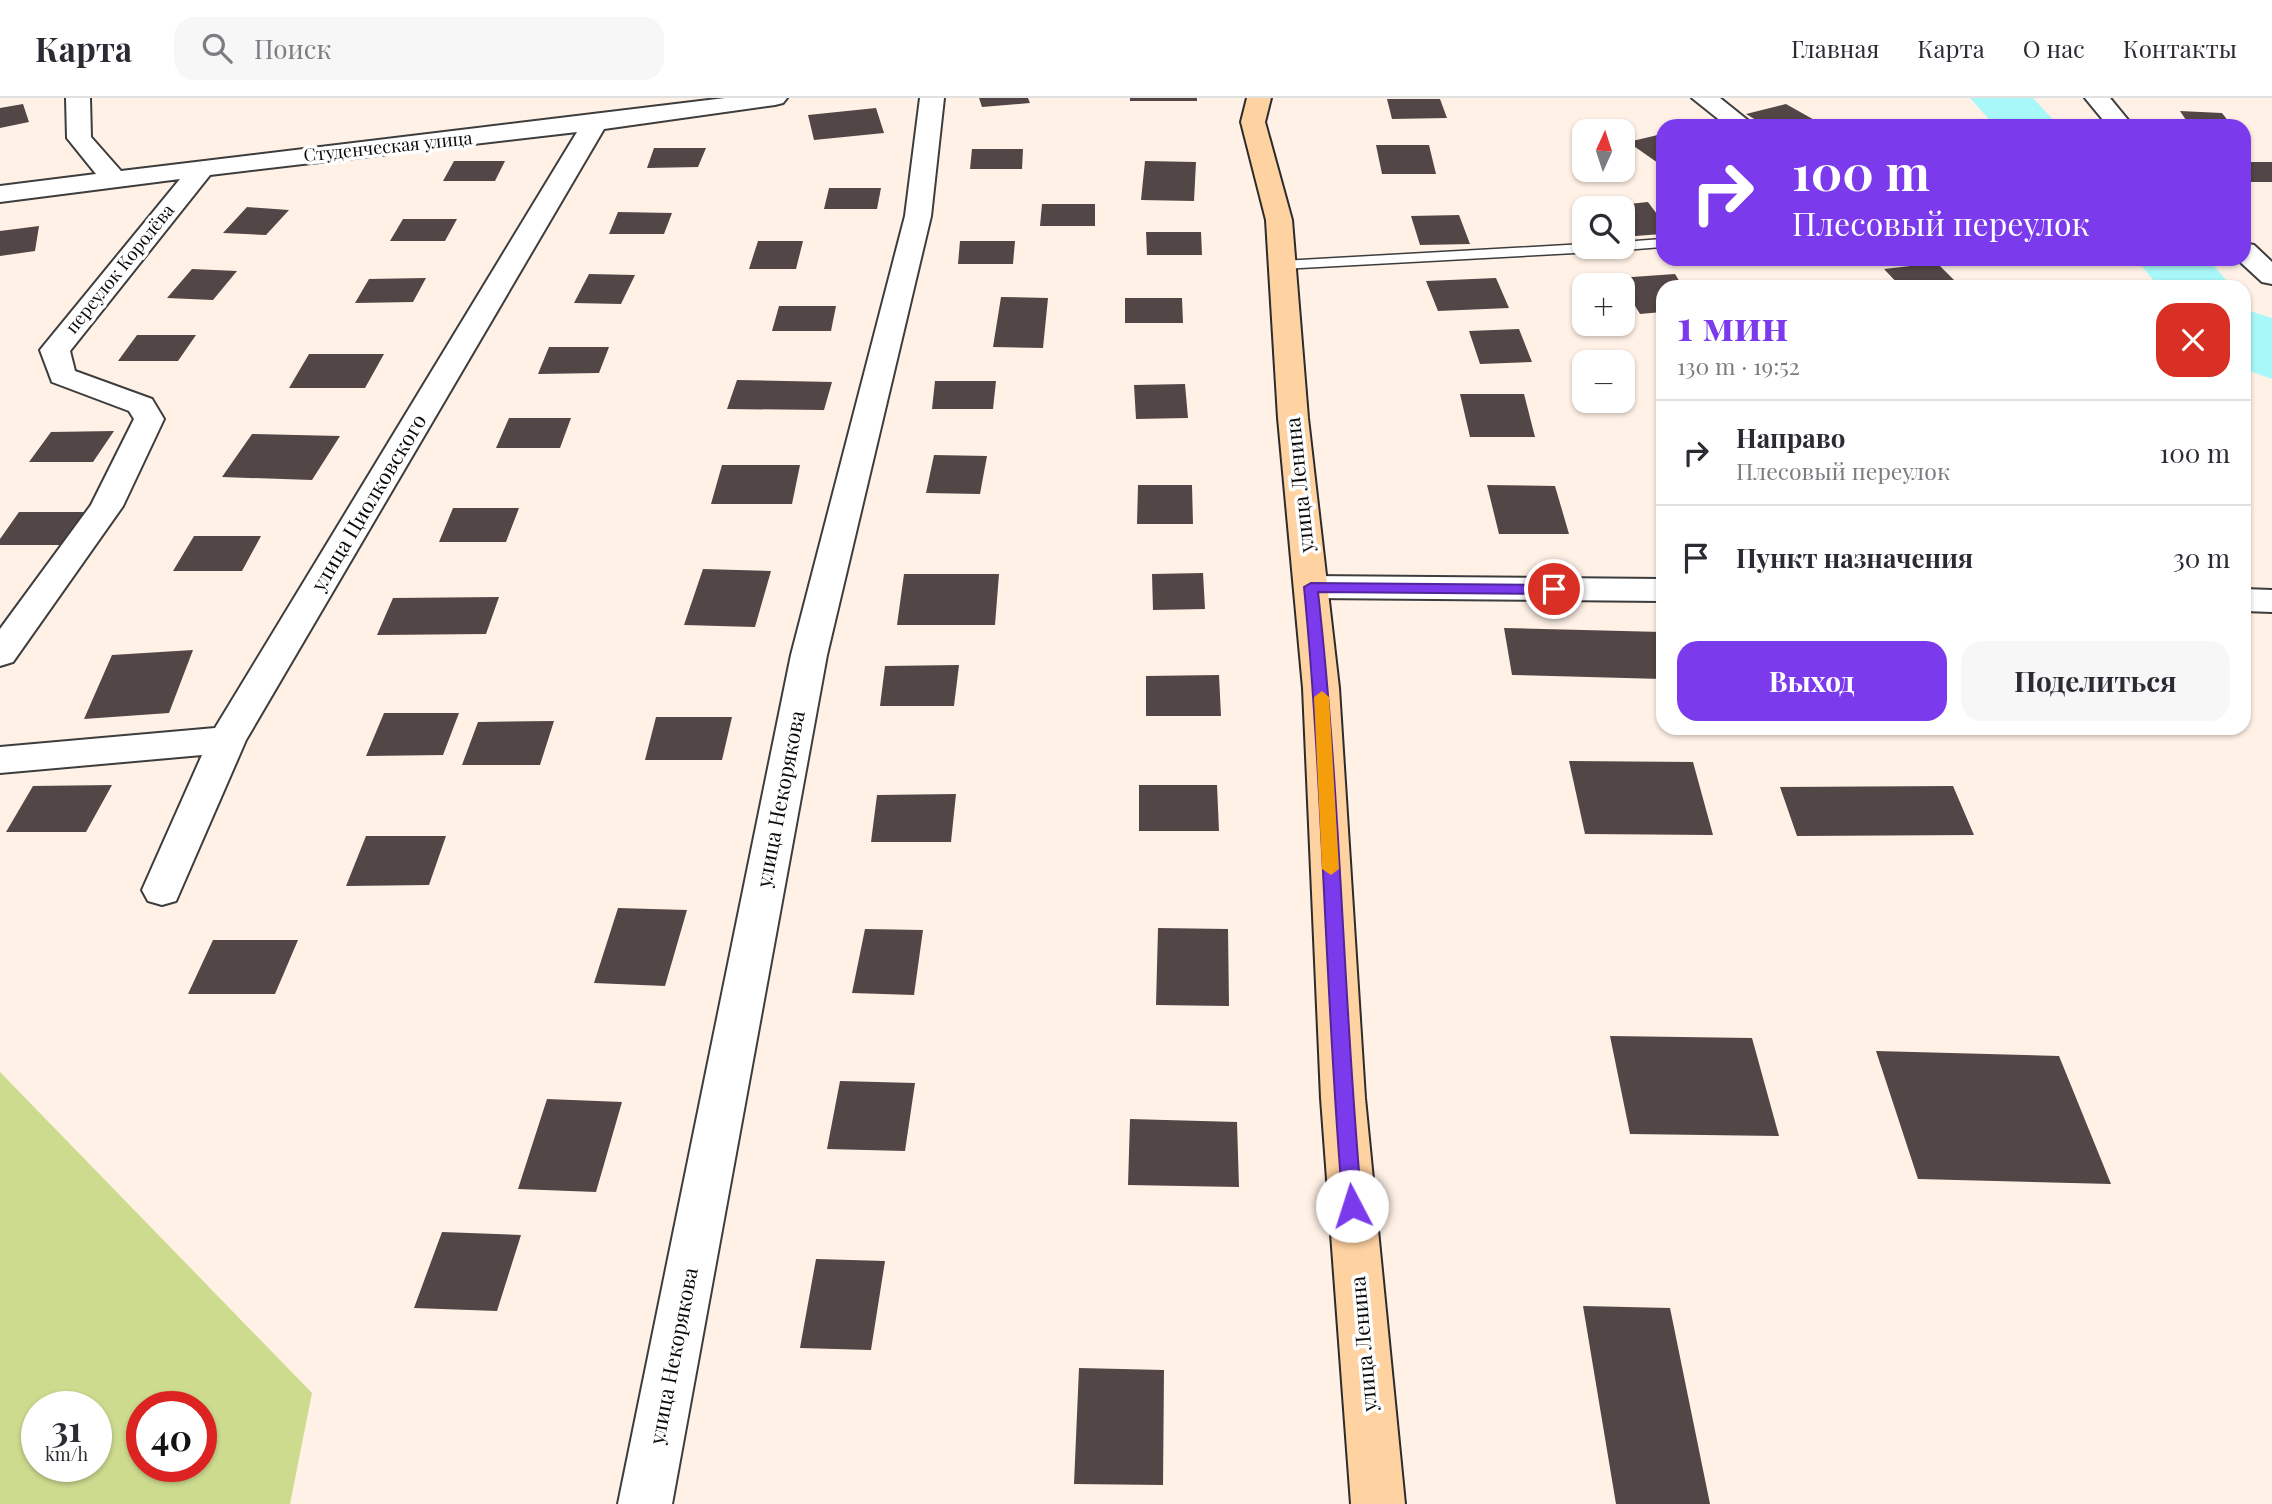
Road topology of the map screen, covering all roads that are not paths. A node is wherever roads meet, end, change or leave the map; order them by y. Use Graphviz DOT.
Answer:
graph roads {
  1 [pos="78,98"];
  2 [pos="775,98"];
  3 [pos="932,98"];
  4 [pos="1259,98"];
  5 [pos="1704,98"];
  6 [pos="2097,98"];
  7 [pos="1733,119"];
  8 [pos="2115,119"];
  9 [pos="594,125"];
  10 [pos="204,166"];
  11 [pos="114,178"];
  12 [pos="0,194"];
  13 [pos="1656,243"];
  14 [pos="1635,245"];
  15 [pos="1572,249"];
  16 [pos="2251,257"];
  17 [pos="1282,265"];
  18 [pos="2272,276"];
  19 [pos="1311,587"];
  20 [pos="1656,590"];
  21 [pos="2251,600"];
  22 [pos="2272,601"];
  23 [pos="0,654"];
  24 [pos="227,740"];
  25 [pos="0,760"];
  26 [pos="162,890"];
  27 [pos="645,1504"];
  28 [pos="1378,1504"];
  1 -- 11 [label="street"];
  2 -- 9 [label="street, Студенческая улица"];
  3 -- 27 [label="street, улица Некорякова"];
  4 -- 17 [label="street, улица Ленина"];
  5 -- 7 [label="street"];
  6 -- 8 [label="street"];
  9 -- 10 [label="street, Студенческая улица"];
  9 -- 24 [label="street, улица Циолковского"];
  10 -- 11 [label="street, Студенческая улица"];
  10 -- 23 [label="street, переулок Королёва"];
  11 -- 12 [label="street, Студенческая улица"];
  13 -- 14 [label="lane"];
  15 -- 17 [label="lane"];
  16 -- 18 [label="street"];
  17 -- 19 [label="street, улица Ленина"];
  19 -- 20 [label="street"];
  19 -- 28 [label="street, улица Ленина"];
  21 -- 22 [label="street"];
  24 -- 25 [label="street"];
  24 -- 26 [label="street, улица Циолковского"];
}
